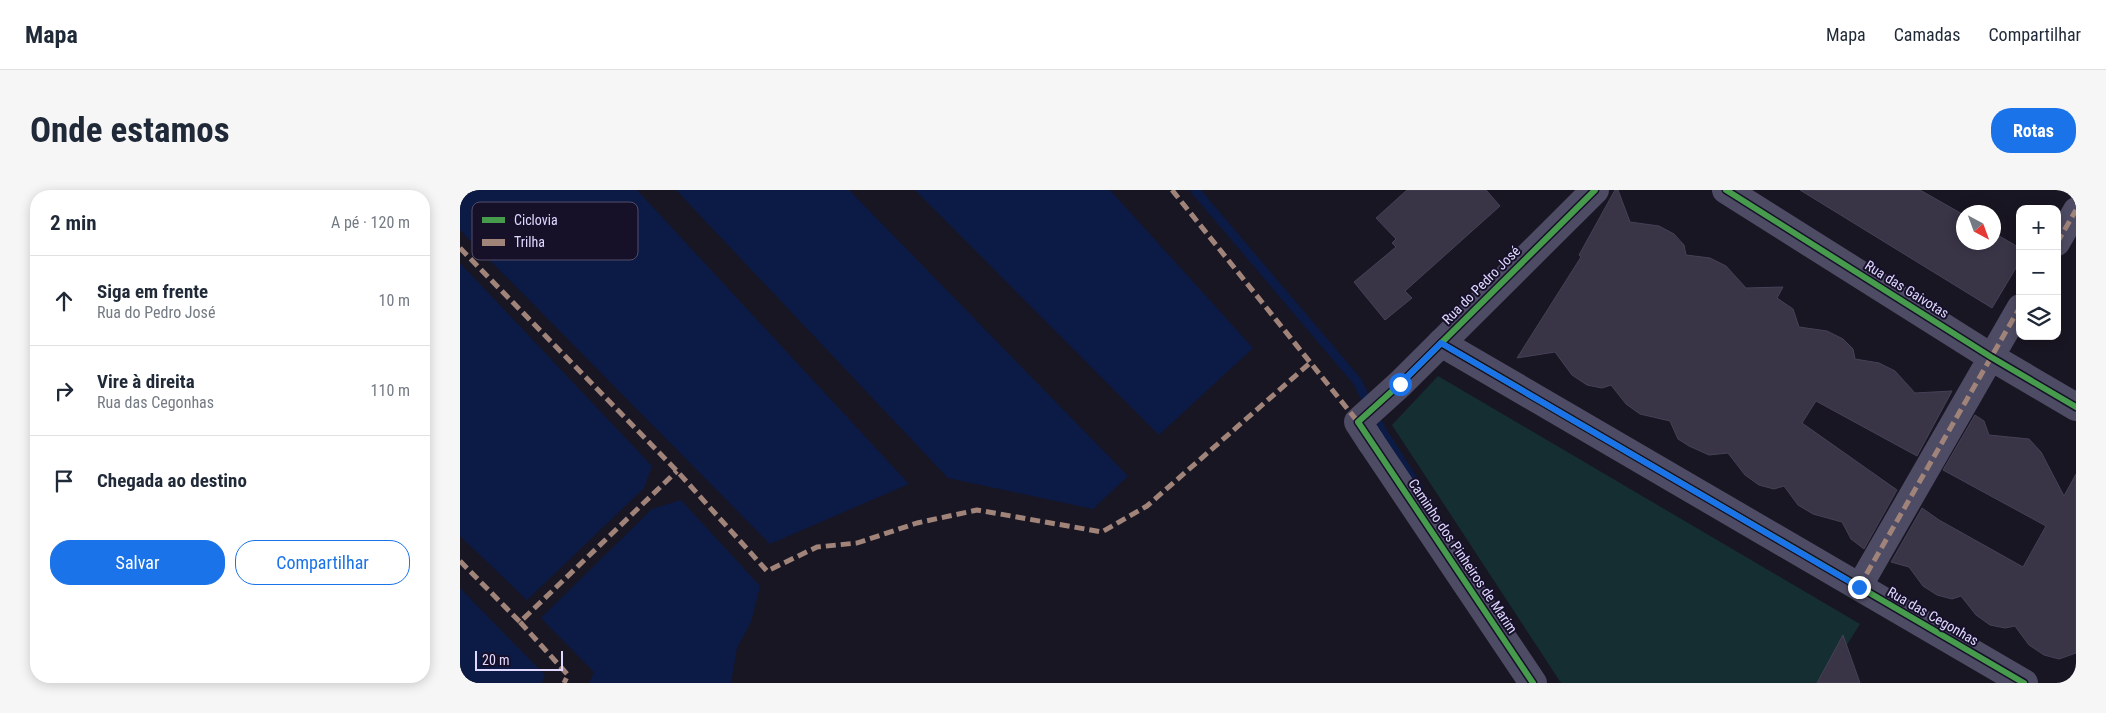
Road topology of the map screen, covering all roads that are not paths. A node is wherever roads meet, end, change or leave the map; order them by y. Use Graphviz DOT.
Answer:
graph roads {
  1 [pos="1595,190"];
  2 [pos="1726,190"];
  3 [pos="2076,210"];
  4 [pos="2061,235"];
  5 [pos="2016,314"];
  6 [pos="1441,343"];
  7 [pos="1991,357"];
  8 [pos="2076,407"];
  9 [pos="1371,442"];
  10 [pos="1859,587"];
  11 [pos="1533,683"];
  12 [pos="2024,683"];
  1 -- 6 [label="street, Rua do Pedro José"];
  2 -- 7 [label="street, Rua das Gaivotas"];
  3 -- 4 [label="street"];
  5 -- 7 [label="street"];
  6 -- 9 [label="street, Rua do Pedro José"];
  6 -- 10 [label="street, Rua das Cegonhas"];
  7 -- 8 [label="street, Rua das Gaivotas"];
  7 -- 10 [label="street"];
  9 -- 11 [label="street, Caminho dos Pinheiros de Marim"];
  10 -- 12 [label="street, Rua das Cegonhas"];
}
